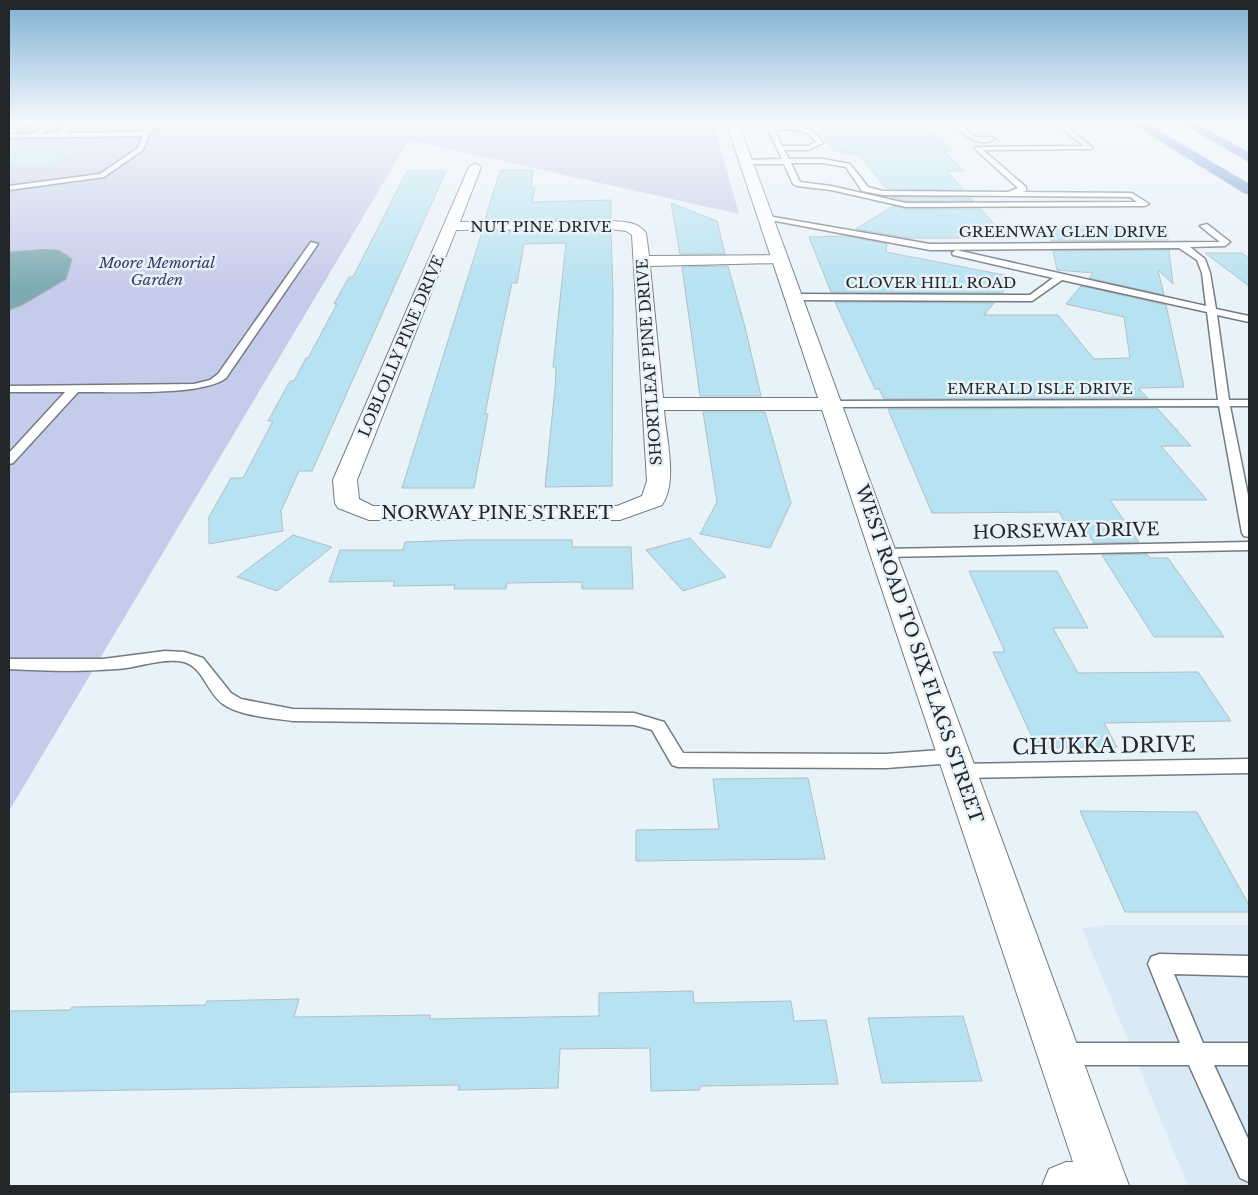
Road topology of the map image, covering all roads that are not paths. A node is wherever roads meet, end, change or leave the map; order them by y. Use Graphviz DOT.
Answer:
graph roads {
  1 [pos="88,178"];
  2 [pos="471,178"];
  3 [pos="751,178"];
  4 [pos="794,178"];
  5 [pos="857,178"];
  6 [pos="1010,178"];
  7 [pos="1229,178"];
  8 [pos="9,188"];
  9 [pos="1249,190"];
  10 [pos="1005,194"];
  11 [pos="765,217"];
  12 [pos="451,226"];
  13 [pos="1204,226"];
  14 [pos="630,228"];
  15 [pos="314,244"];
  16 [pos="1181,245"];
  17 [pos="930,247"];
  18 [pos="780,258"];
  19 [pos="642,261"];
  20 [pos="1061,276"];
  21 [pos="794,297"];
  22 [pos="1211,310"];
  23 [pos="1249,319"];
  24 [pos="74,388"];
  25 [pos="9,389"];
  26 [pos="1224,403"];
  27 [pos="1249,403"];
  28 [pos="653,404"];
  29 [pos="831,404"];
  30 [pos="9,460"];
  31 [pos="653,500"];
  32 [pos="369,513"];
  33 [pos="1249,533"];
  34 [pos="1249,546"];
  35 [pos="883,553"];
  36 [pos="9,664"];
  37 [pos="957,763"];
  38 [pos="1249,766"];
  39 [pos="1249,966"];
  40 [pos="1059,1054"];
  41 [pos="1196,1054"];
  42 [pos="1249,1054"];
  43 [pos="1249,1169"];
  44 [pos="1092,1186"];
  1 -- 8 [label="lane"];
  2 -- 12 [label="street, LOBLOLLY PINE DRIVE"];
  3 -- 11 [label="street, WEST ROAD TO SIX FLAGS STREET"];
  4 -- 10 [label="lane"];
  5 -- 10 [label="lane"];
  6 -- 10 [label="lane"];
  7 -- 9 [label="highway"];
  11 -- 17 [label="lane, GREENWAY GLEN DRIVE"];
  11 -- 18 [label="street, WEST ROAD TO SIX FLAGS STREET"];
  12 -- 14 [label="street, NUT PINE DRIVE"];
  12 -- 32 [label="street, LOBLOLLY PINE DRIVE"];
  13 -- 16 [label="lane"];
  14 -- 19 [label="street, SHORTLEAF PINE DRIVE"];
  15 -- 24 [label="lane"];
  16 -- 17 [label="lane, GREENWAY GLEN DRIVE"];
  16 -- 22 [label="lane, GREENWAY GLEN DRIVE"];
  17 -- 20 [label="lane"];
  18 -- 19 [label="street"];
  18 -- 21 [label="street, WEST ROAD TO SIX FLAGS STREET"];
  19 -- 28 [label="street, SHORTLEAF PINE DRIVE"];
  20 -- 21 [label="lane, CLOVER HILL ROAD"];
  20 -- 22 [label="lane"];
  21 -- 29 [label="street, WEST ROAD TO SIX FLAGS STREET"];
  22 -- 23 [label="lane"];
  22 -- 26 [label="lane, GREENWAY GLEN DRIVE"];
  24 -- 25 [label="lane"];
  24 -- 30 [label="lane"];
  26 -- 27 [label="lane, EMERALD ISLE DRIVE"];
  26 -- 29 [label="lane, EMERALD ISLE DRIVE"];
  26 -- 33 [label="lane, GREENWAY GLEN DRIVE"];
  28 -- 29 [label="street"];
  28 -- 31 [label="street, SHORTLEAF PINE DRIVE"];
  29 -- 35 [label="street, WEST ROAD TO SIX FLAGS STREET"];
  31 -- 32 [label="street, NORWAY PINE STREET"];
  34 -- 35 [label="lane, HORSEWAY DRIVE"];
  35 -- 37 [label="street, WEST ROAD TO SIX FLAGS STREET"];
  36 -- 37 [label="lane, CHUKKA DRIVE"];
  37 -- 38 [label="lane, CHUKKA DRIVE"];
  37 -- 40 [label="street, WEST ROAD TO SIX FLAGS STREET"];
  39 -- 41 [label="lane"];
  40 -- 41 [label="lane"];
  40 -- 44 [label="street, WEST ROAD TO SIX FLAGS STREET"];
  41 -- 42 [label="lane"];
  41 -- 43 [label="lane"];
}
